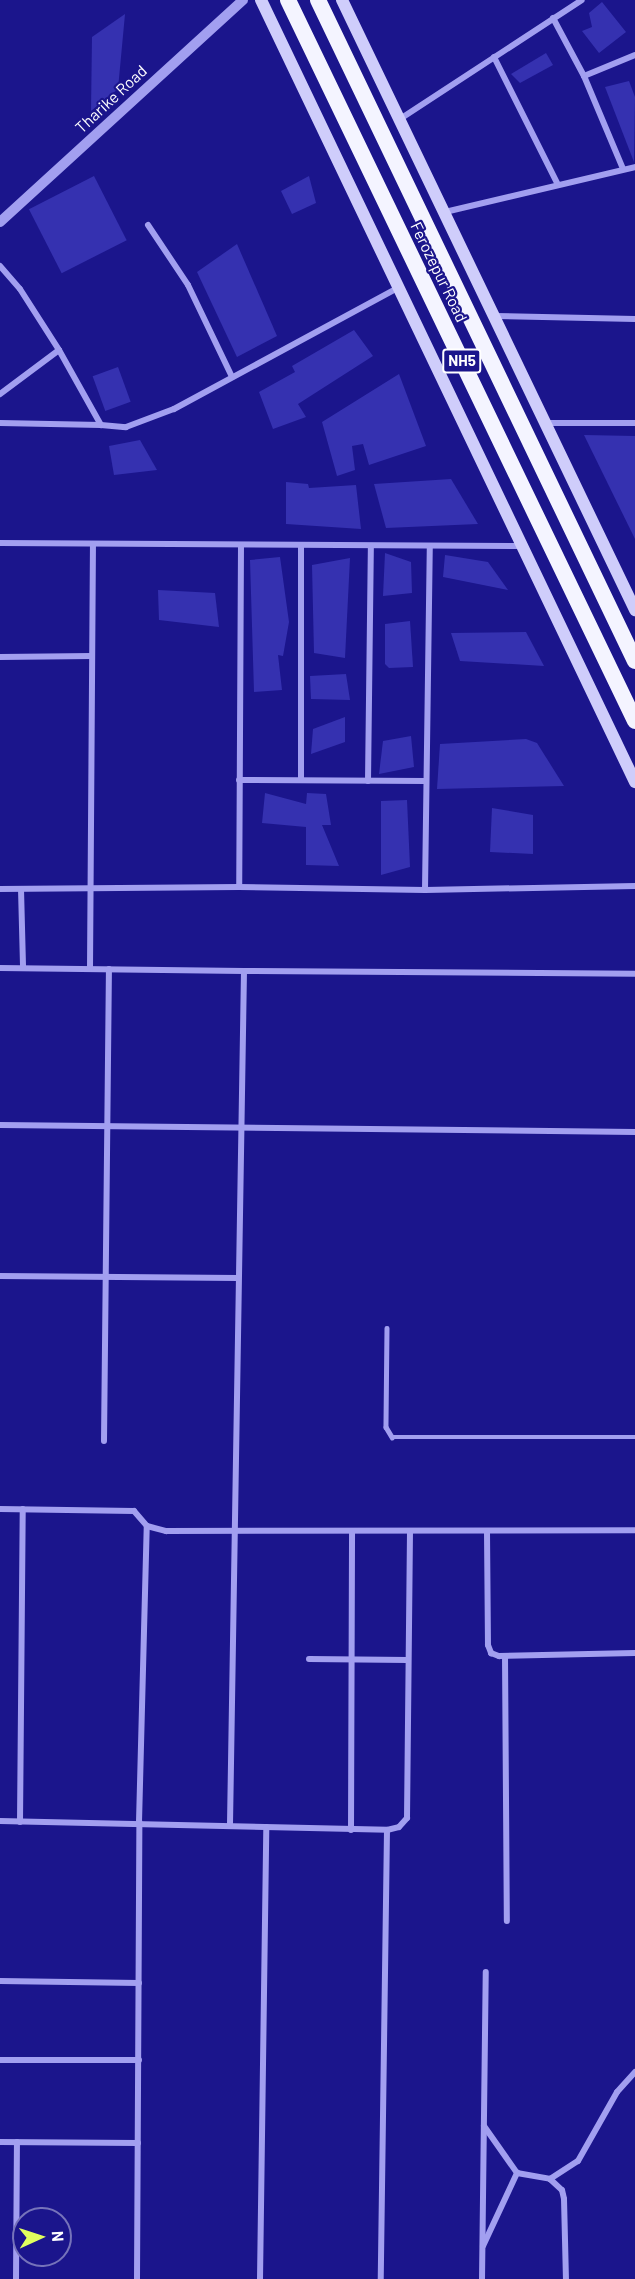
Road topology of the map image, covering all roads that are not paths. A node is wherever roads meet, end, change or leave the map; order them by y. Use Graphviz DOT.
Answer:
graph roads {
  1 [pos="243,0"];
  2 [pos="261,0"];
  3 [pos="288,0"];
  4 [pos="318,0"];
  5 [pos="342,0"];
  6 [pos="582,0"];
  7 [pos="553,18"];
  8 [pos="635,55"];
  9 [pos="494,57"];
  10 [pos="584,76"];
  11 [pos="400,119"];
  12 [pos="635,167"];
  13 [pos="623,169"];
  14 [pos="558,185"];
  15 [pos="445,212"];
  16 [pos="0,222"];
  17 [pos="148,225"];
  18 [pos="0,266"];
  19 [pos="398,288"];
  20 [pos="495,316"];
  21 [pos="635,318"];
  22 [pos="59,350"];
  23 [pos="232,377"];
  24 [pos="0,394"];
  25 [pos="0,423"];
  26 [pos="545,423"];
  27 [pos="635,423"];
  28 [pos="101,425"];
  29 [pos="0,543"];
  30 [pos="93,544"];
  31 [pos="241,545"];
  32 [pos="301,545"];
  33 [pos="371,546"];
  34 [pos="430,546"];
  35 [pos="522,546"];
  36 [pos="635,610"];
  37 [pos="92,656"];
  38 [pos="0,657"];
  39 [pos="635,661"];
  40 [pos="635,721"];
  41 [pos="239,780"];
  42 [pos="301,780"];
  43 [pos="368,781"];
  44 [pos="426,781"];
  45 [pos="635,782"];
  46 [pos="635,886"];
  47 [pos="239,887"];
  48 [pos="91,888"];
  49 [pos="0,889"];
  50 [pos="21,889"];
  51 [pos="425,890"];
  52 [pos="0,968"];
  53 [pos="23,969"];
  54 [pos="90,969"];
  55 [pos="109,969"];
  56 [pos="244,971"];
  57 [pos="635,974"];
  58 [pos="0,1125"];
  59 [pos="108,1128"];
  60 [pos="240,1129"];
  61 [pos="635,1132"];
  62 [pos="0,1276"];
  63 [pos="106,1277"];
  64 [pos="238,1278"];
  65 [pos="387,1328"];
  66 [pos="635,1437"];
  67 [pos="104,1441"];
  68 [pos="0,1509"];
  69 [pos="23,1509"];
  70 [pos="147,1526"];
  71 [pos="635,1530"];
  72 [pos="487,1532"];
  73 [pos="234,1533"];
  74 [pos="352,1533"];
  75 [pos="410,1533"];
  76 [pos="635,1653"];
  77 [pos="505,1656"];
  78 [pos="309,1659"];
  79 [pos="351,1659"];
  80 [pos="408,1660"];
  81 [pos="0,1821"];
  82 [pos="20,1822"];
  83 [pos="139,1822"];
  84 [pos="230,1825"];
  85 [pos="266,1827"];
  86 [pos="351,1830"];
  87 [pos="387,1830"];
  88 [pos="507,1922"];
  89 [pos="486,1972"];
  90 [pos="0,1981"];
  91 [pos="139,1983"];
  92 [pos="0,2060"];
  93 [pos="139,2060"];
  94 [pos="635,2072"];
  95 [pos="484,2126"];
  96 [pos="0,2142"];
  97 [pos="17,2142"];
  98 [pos="138,2143"];
  99 [pos="517,2173"];
  100 [pos="550,2179"];
  101 [pos="482,2248"];
  102 [pos="16,2279"];
  103 [pos="137,2279"];
  104 [pos="260,2279"];
  105 [pos="381,2279"];
  106 [pos="482,2279"];
  107 [pos="566,2279"];
  1 -- 16 [label="street, Tharike Road"];
  2 -- 19 [label="main road"];
  3 -- 40 [label="highway, Ferozepur Road / NH5"];
  4 -- 39 [label="highway, Ferozepur Road / NH5"];
  5 -- 11 [label="main road"];
  6 -- 7 [label="street"];
  7 -- 9 [label="street"];
  7 -- 10 [label="street"];
  8 -- 10 [label="street"];
  9 -- 11 [label="street"];
  9 -- 14 [label="street"];
  10 -- 13 [label="street"];
  11 -- 15 [label="main road"];
  12 -- 13 [label="street"];
  13 -- 14 [label="street"];
  14 -- 15 [label="street"];
  15 -- 20 [label="main road"];
  17 -- 23 [label="street"];
  18 -- 22 [label="street"];
  19 -- 23 [label="street"];
  19 -- 35 [label="main road"];
  20 -- 21 [label="street"];
  20 -- 26 [label="main road"];
  22 -- 24 [label="street"];
  22 -- 28 [label="street"];
  23 -- 28 [label="street"];
  25 -- 28 [label="street"];
  26 -- 27 [label="street"];
  26 -- 36 [label="main road"];
  29 -- 30 [label="street"];
  30 -- 31 [label="street"];
  30 -- 37 [label="street"];
  31 -- 32 [label="street"];
  31 -- 41 [label="street"];
  32 -- 33 [label="street"];
  32 -- 42 [label="street"];
  33 -- 34 [label="street"];
  33 -- 43 [label="street"];
  34 -- 35 [label="street"];
  34 -- 44 [label="street"];
  35 -- 45 [label="main road"];
  37 -- 38 [label="street"];
  37 -- 48 [label="street"];
  41 -- 42 [label="street"];
  41 -- 47 [label="street"];
  42 -- 43 [label="street"];
  43 -- 44 [label="street"];
  44 -- 51 [label="street"];
  46 -- 51 [label="street"];
  47 -- 48 [label="street"];
  47 -- 51 [label="street"];
  48 -- 50 [label="street"];
  48 -- 54 [label="street"];
  49 -- 50 [label="street"];
  50 -- 53 [label="street"];
  52 -- 53 [label="street"];
  53 -- 54 [label="street"];
  54 -- 55 [label="street"];
  55 -- 56 [label="street"];
  55 -- 59 [label="street"];
  56 -- 57 [label="street"];
  56 -- 60 [label="street"];
  58 -- 59 [label="street"];
  59 -- 60 [label="street"];
  59 -- 63 [label="street"];
  60 -- 61 [label="street"];
  60 -- 64 [label="street"];
  62 -- 63 [label="street"];
  63 -- 64 [label="street"];
  63 -- 67 [label="street"];
  64 -- 73 [label="street"];
  65 -- 66 [label="lane"];
  68 -- 69 [label="street"];
  69 -- 70 [label="street"];
  69 -- 82 [label="street"];
  70 -- 73 [label="street"];
  70 -- 83 [label="street"];
  71 -- 72 [label="street"];
  72 -- 75 [label="street"];
  72 -- 77 [label="street"];
  73 -- 74 [label="street"];
  73 -- 84 [label="street"];
  74 -- 75 [label="street"];
  74 -- 79 [label="street"];
  75 -- 80 [label="street"];
  76 -- 77 [label="street"];
  77 -- 88 [label="street"];
  78 -- 79 [label="street"];
  79 -- 80 [label="street"];
  79 -- 86 [label="street"];
  80 -- 87 [label="street"];
  81 -- 82 [label="street"];
  82 -- 83 [label="street"];
  83 -- 84 [label="street"];
  83 -- 91 [label="street"];
  84 -- 85 [label="street"];
  85 -- 86 [label="street"];
  85 -- 104 [label="street"];
  86 -- 87 [label="street"];
  87 -- 105 [label="street"];
  89 -- 95 [label="street"];
  90 -- 91 [label="street"];
  91 -- 93 [label="street"];
  92 -- 93 [label="street"];
  93 -- 98 [label="street"];
  94 -- 100 [label="street"];
  95 -- 99 [label="street"];
  95 -- 101 [label="street"];
  96 -- 97 [label="street"];
  97 -- 98 [label="street"];
  97 -- 102 [label="street"];
  98 -- 103 [label="street"];
  99 -- 100 [label="street"];
  99 -- 101 [label="street"];
  100 -- 107 [label="street"];
  101 -- 106 [label="street"];
}
